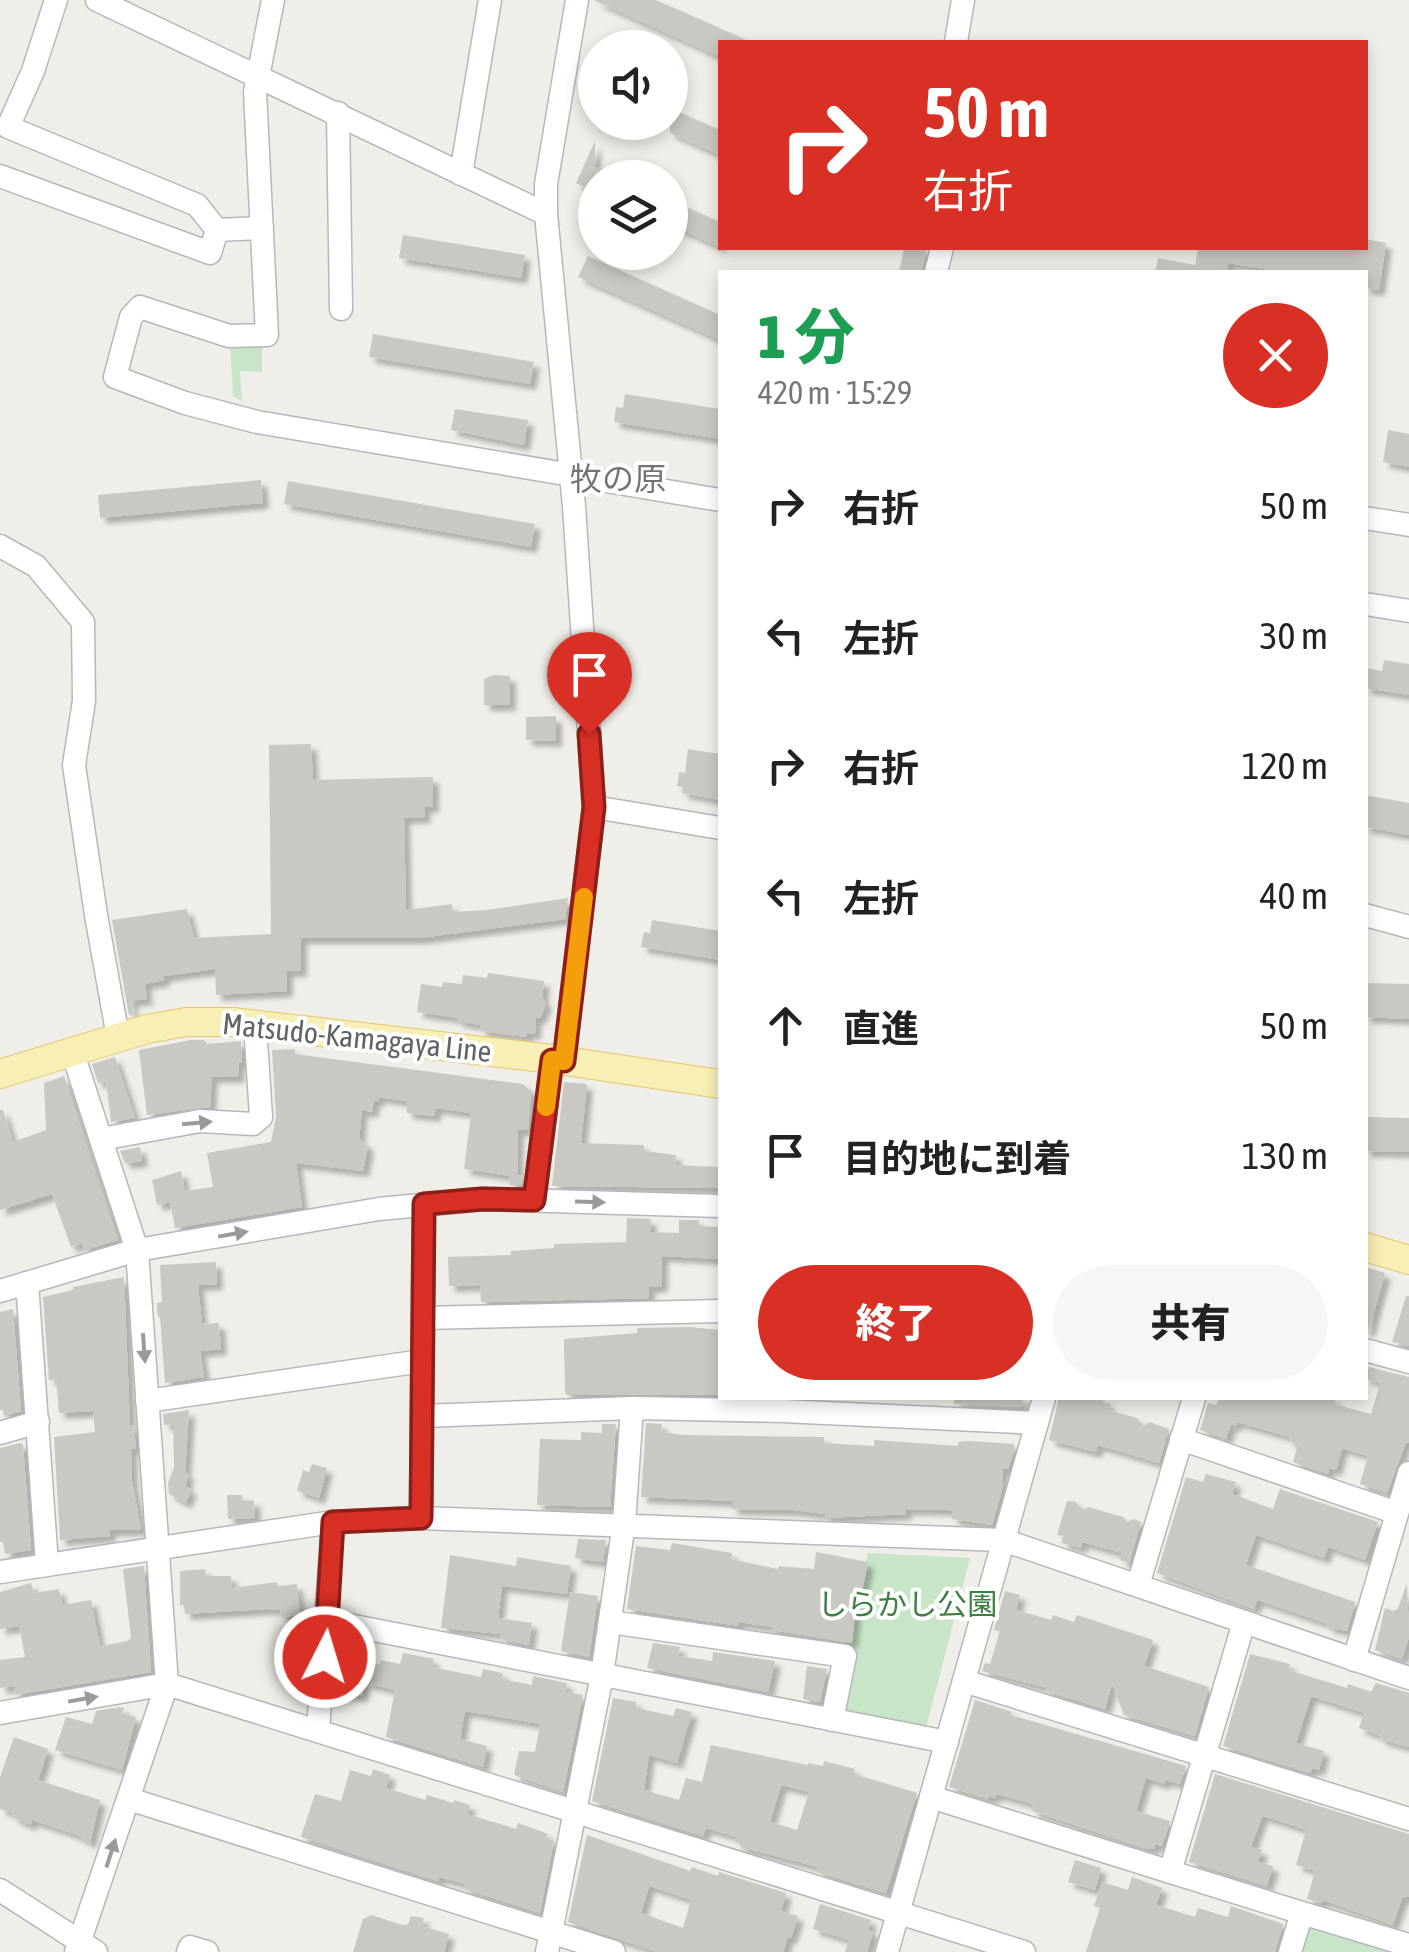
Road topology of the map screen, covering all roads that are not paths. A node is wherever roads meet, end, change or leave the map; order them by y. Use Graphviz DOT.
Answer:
graph roads {
  1 [pos="56,0"];
  2 [pos="97,0"];
  3 [pos="273,0"];
  4 [pos="490,0"];
  5 [pos="577,0"];
  6 [pos="964,0"];
  7 [pos="956,40"];
  8 [pos="258,79"];
  9 [pos="338,113"];
  10 [pos="462,174"];
  11 [pos="0,176"];
  12 [pos="546,214"];
  13 [pos="262,228"];
  14 [pos="217,230"];
  15 [pos="341,309"];
  16 [pos="571,477"];
  17 [pos="718,500"];
  18 [pos="1368,518"];
  19 [pos="1409,525"];
  20 [pos="0,546"];
  21 [pos="1368,605"];
  22 [pos="1409,612"];
  23 [pos="594,807"];
  24 [pos="718,828"];
  25 [pos="1368,915"];
  26 [pos="1409,926"];
  27 [pos="256,1025"];
  28 [pos="118,1037"];
  29 [pos="72,1051"];
  30 [pos="558,1060"];
  31 [pos="0,1074"];
  32 [pos="718,1084"];
  33 [pos="101,1138"];
  34 [pos="534,1200"];
  35 [pos="424,1204"];
  36 [pos="718,1206"];
  37 [pos="1368,1248"];
  38 [pos="137,1250"];
  39 [pos="1409,1260"];
  40 [pos="27,1283"];
  41 [pos="0,1292"];
  42 [pos="718,1311"];
  43 [pos="423,1318"];
  44 [pos="1368,1351"];
  45 [pos="422,1362"];
  46 [pos="1409,1362"];
  47 [pos="1043,1400"];
  48 [pos="1193,1400"];
  49 [pos="148,1401"];
  50 [pos="784,1404"];
  51 [pos="632,1408"];
  52 [pos="422,1416"];
  53 [pos="38,1422"];
  54 [pos="1036,1423"];
  55 [pos="0,1434"];
  56 [pos="1181,1439"];
  57 [pos="1409,1473"];
  58 [pos="1397,1513"];
  59 [pos="421,1518"];
  60 [pos="333,1522"];
  61 [pos="624,1523"];
  62 [pos="1002,1540"];
  63 [pos="158,1546"];
  64 [pos="47,1564"];
  65 [pos="0,1572"];
  66 [pos="1138,1585"];
  67 [pos="328,1621"];
  68 [pos="610,1622"];
  69 [pos="1244,1622"];
  70 [pos="1354,1660"];
  71 [pos="602,1675"];
  72 [pos="1409,1678"];
  73 [pos="964,1681"];
  74 [pos="167,1684"];
  75 [pos="0,1713"];
  76 [pos="832,1720"];
  77 [pos="318,1730"];
  78 [pos="947,1742"];
  79 [pos="1205,1755"];
  80 [pos="931,1797"];
  81 [pos="129,1799"];
  82 [pos="577,1811"];
  83 [pos="1409,1819"];
  84 [pos="1170,1872"];
  85 [pos="0,1890"];
  86 [pos="898,1912"];
  87 [pos="1302,1913"];
  88 [pos="550,1942"];
  89 [pos="1407,1946"];
  90 [pos="84,1950"];
  91 [pos="188,1952"];
  92 [pos="208,1952"];
  93 [pos="614,1952"];
  94 [pos="887,1952"];
  95 [pos="1024,1952"];
  96 [pos="1290,1952"];
  1 -- 14 [label="street"];
  2 -- 8 [label="street"];
  3 -- 8 [label="street"];
  4 -- 10 [label="street"];
  5 -- 12 [label="street"];
  6 -- 7 [label="street"];
  8 -- 9 [label="street"];
  8 -- 13 [label="street"];
  9 -- 10 [label="street"];
  9 -- 15 [label="street"];
  10 -- 12 [label="street"];
  11 -- 14 [label="street"];
  12 -- 16 [label="street"];
  13 -- 14 [label="street"];
  13 -- 16 [label="street"];
  16 -- 17 [label="street"];
  16 -- 23 [label="street"];
  18 -- 19 [label="street"];
  20 -- 28 [label="street"];
  21 -- 22 [label="street"];
  23 -- 24 [label="street"];
  23 -- 30 [label="street"];
  25 -- 26 [label="street"];
  27 -- 28 [label="main road, Matsudo-Kamagaya Line"];
  27 -- 30 [label="main road, Matsudo-Kamagaya Line"];
  33 -- 27 [label="street, one-way"];
  28 -- 29 [label="main road, Matsudo-Kamagaya Line"];
  29 -- 31 [label="main road, Matsudo-Kamagaya Line"];
  29 -- 33 [label="street"];
  30 -- 32 [label="main road, Matsudo-Kamagaya Line"];
  30 -- 34 [label="street"];
  33 -- 38 [label="street"];
  34 -- 35 [label="street"];
  34 -- 36 [label="street, one-way"];
  38 -- 35 [label="street, one-way"];
  35 -- 43 [label="street"];
  37 -- 39 [label="main road"];
  38 -- 40 [label="street"];
  38 -- 49 [label="street, one-way"];
  40 -- 41 [label="street"];
  40 -- 53 [label="street"];
  42 -- 43 [label="street"];
  43 -- 45 [label="street"];
  44 -- 46 [label="street"];
  45 -- 49 [label="street"];
  45 -- 52 [label="street"];
  47 -- 54 [label="street"];
  48 -- 56 [label="street"];
  49 -- 63 [label="street"];
  50 -- 51 [label="street"];
  50 -- 54 [label="street"];
  51 -- 52 [label="street"];
  51 -- 61 [label="street"];
  52 -- 59 [label="street"];
  53 -- 55 [label="street"];
  53 -- 64 [label="street"];
  54 -- 62 [label="street"];
  56 -- 58 [label="street"];
  56 -- 66 [label="street"];
  57 -- 58 [label="street"];
  58 -- 70 [label="street"];
  59 -- 60 [label="street"];
  59 -- 61 [label="street"];
  60 -- 63 [label="street"];
  60 -- 67 [label="street"];
  61 -- 62 [label="street"];
  61 -- 68 [label="street"];
  62 -- 66 [label="street"];
  62 -- 73 [label="street"];
  63 -- 64 [label="street"];
  63 -- 74 [label="street"];
  64 -- 65 [label="street"];
  66 -- 69 [label="street"];
  67 -- 71 [label="street"];
  67 -- 77 [label="street"];
  68 -- 71 [label="street"];
  68 -- 76 [label="street"];
  69 -- 70 [label="street"];
  69 -- 79 [label="street"];
  70 -- 72 [label="street"];
  71 -- 76 [label="street"];
  71 -- 82 [label="street"];
  73 -- 78 [label="street"];
  73 -- 79 [label="street"];
  75 -- 74 [label="street, one-way"];
  74 -- 77 [label="street"];
  74 -- 81 [label="street"];
  76 -- 78 [label="street"];
  77 -- 82 [label="street"];
  78 -- 80 [label="street"];
  79 -- 83 [label="street"];
  79 -- 84 [label="street"];
  80 -- 84 [label="street"];
  80 -- 86 [label="street"];
  81 -- 88 [label="street"];
  90 -- 81 [label="street, one-way"];
  82 -- 86 [label="street"];
  82 -- 88 [label="street"];
  84 -- 87 [label="street"];
  85 -- 90 [label="street"];
  86 -- 94 [label="street"];
  86 -- 95 [label="street"];
  87 -- 89 [label="street"];
  87 -- 96 [label="street"];
  88 -- 93 [label="street"];
  91 -- 92 [label="street"];
}
